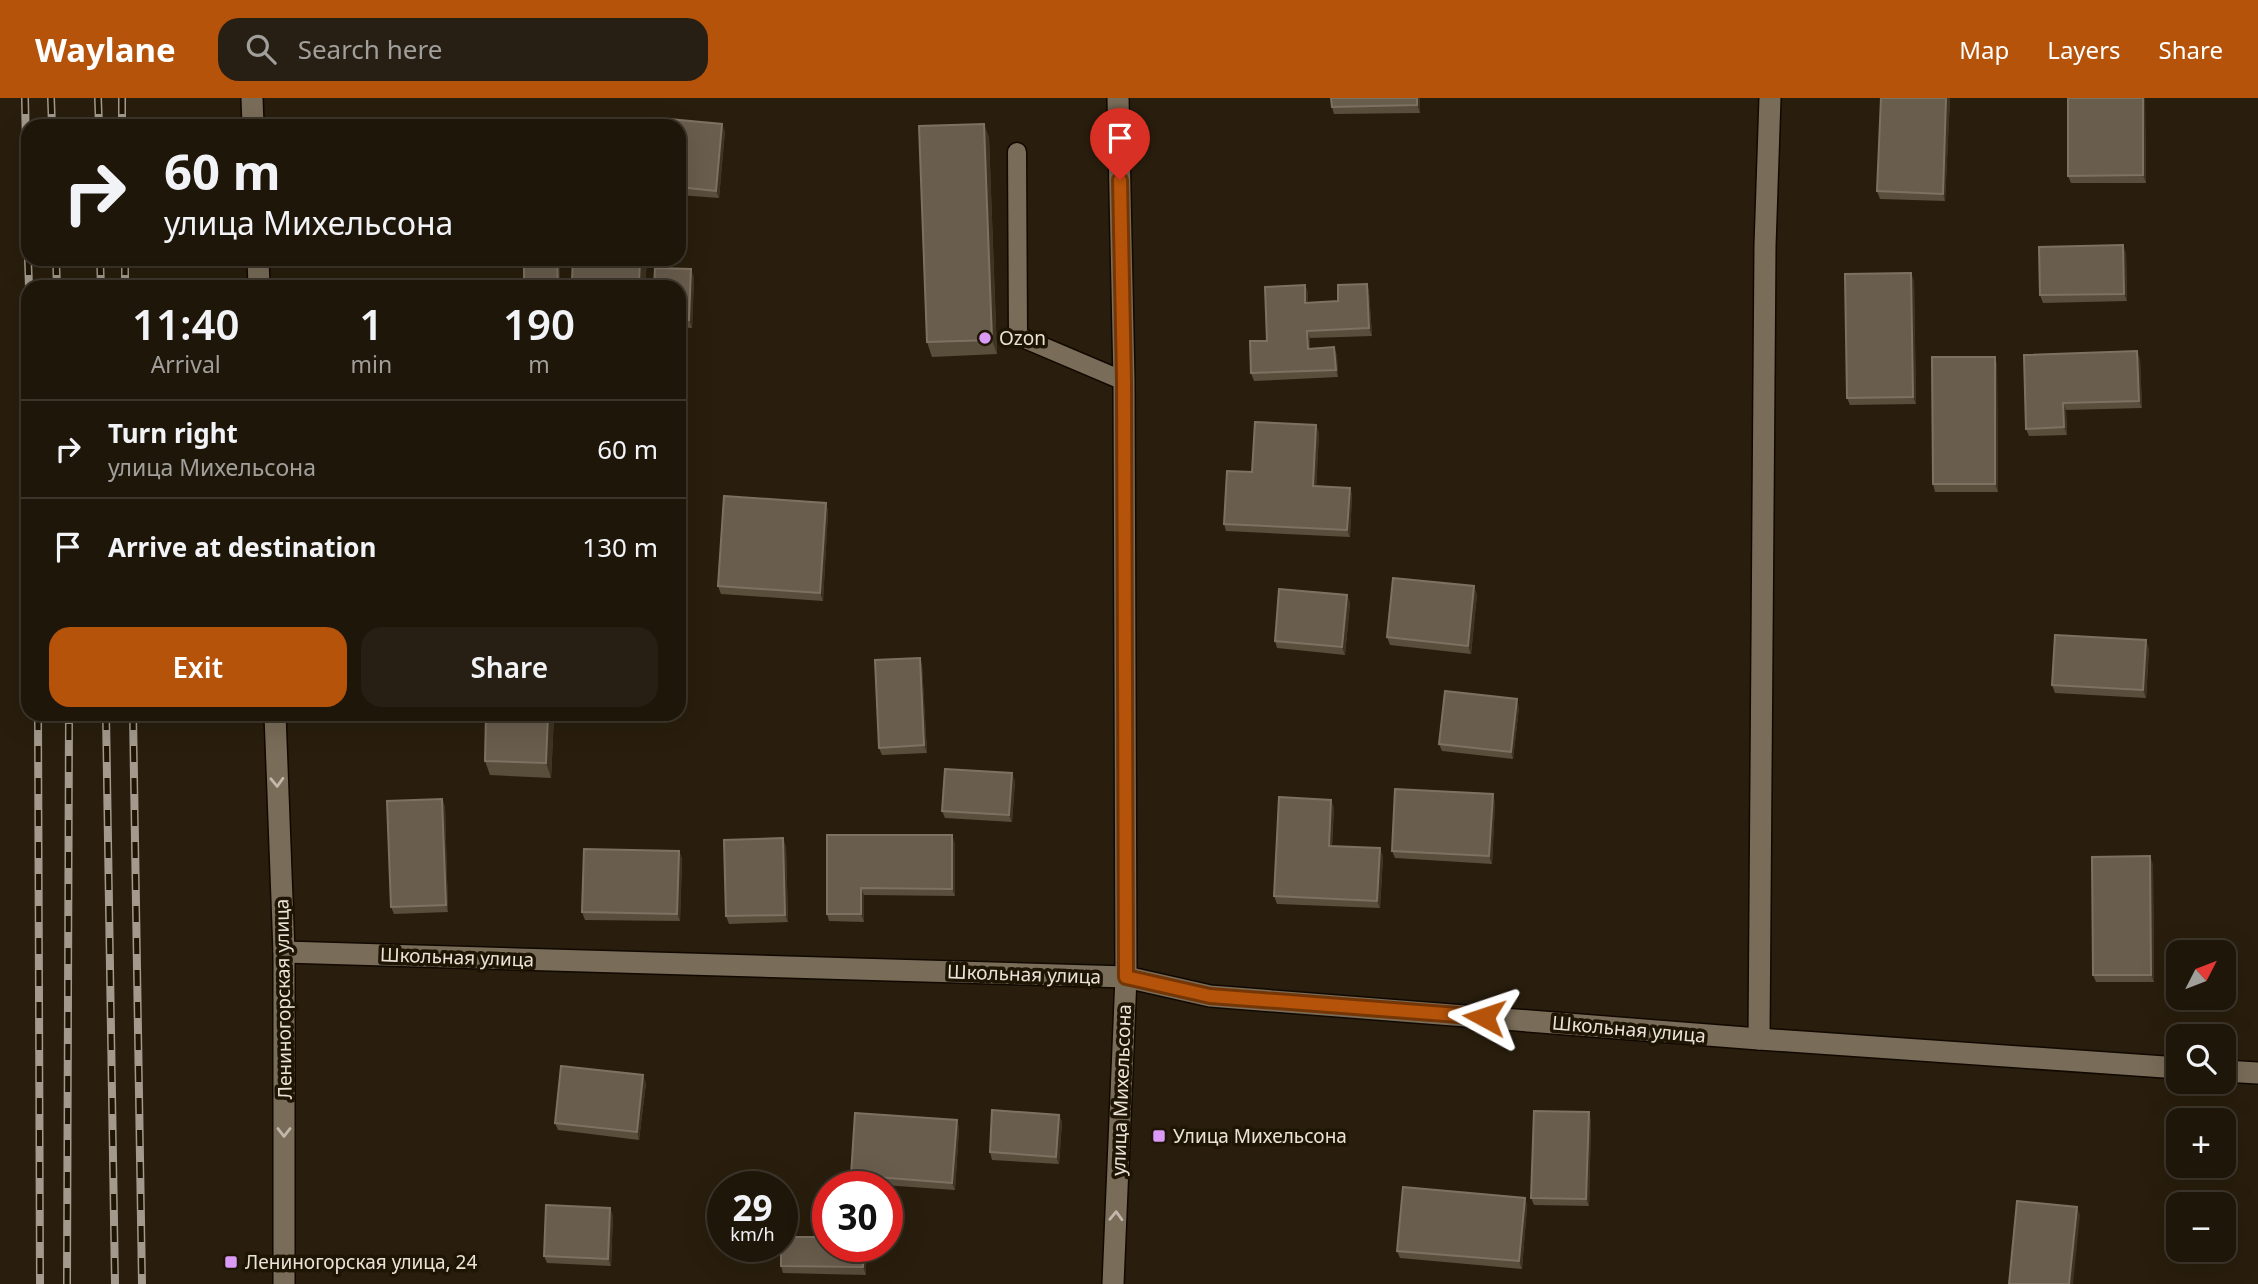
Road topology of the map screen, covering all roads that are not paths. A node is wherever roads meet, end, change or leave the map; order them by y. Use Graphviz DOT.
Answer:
graph roads {
  1 [pos="252,98"];
  2 [pos="1118,98"];
  3 [pos="1770,98"];
  4 [pos="253,119"];
  5 [pos="1017,152"];
  6 [pos="1124,381"];
  7 [pos="275,721"];
  8 [pos="284,952"];
  9 [pos="1126,977"];
  10 [pos="1759,1039"];
  11 [pos="2166,1067"];
  12 [pos="2236,1072"];
  13 [pos="2258,1073"];
  14 [pos="284,1284"];
  15 [pos="1113,1284"];
  1 -- 4 [label="street"];
  2 -- 6 [label="street, улица Михельсона"];
  3 -- 10 [label="street"];
  5 -- 6 [label="lane"];
  6 -- 9 [label="street, улица Михельсона"];
  7 -- 8 [label="street, Лениногорская улица, one-way"];
  8 -- 9 [label="street, Школьная улица"];
  8 -- 14 [label="street, Лениногорская улица, one-way"];
  9 -- 10 [label="street, Школьная улица"];
  15 -- 9 [label="street, улица Михельсона, one-way"];
  10 -- 11 [label="street, Школьная улица"];
  12 -- 13 [label="street"];
}
